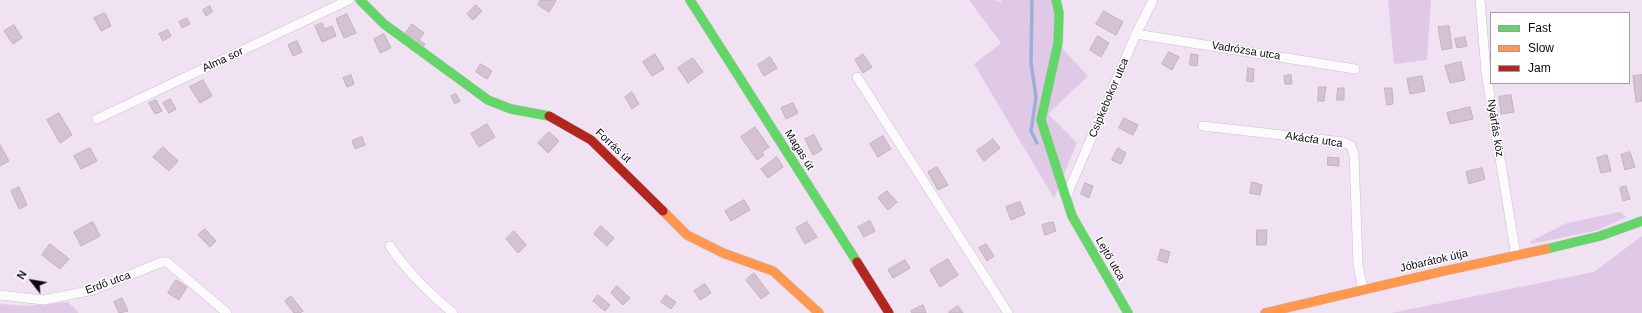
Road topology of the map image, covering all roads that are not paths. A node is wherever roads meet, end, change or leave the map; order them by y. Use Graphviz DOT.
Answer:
graph roads {
  1 [pos="349,0"];
  2 [pos="360,0"];
  3 [pos="690,0"];
  4 [pos="1056,0"];
  5 [pos="1153,0"];
  6 [pos="1480,0"];
  7 [pos="1136,34"];
  8 [pos="1355,69"];
  9 [pos="857,77"];
  10 [pos="97,119"];
  11 [pos="1203,126"];
  12 [pos="1066,196"];
  13 [pos="1642,221"];
  14 [pos="390,246"];
  15 [pos="1516,256"];
  16 [pos="1363,290"];
  17 [pos="0,295"];
  18 [pos="227,313"];
  19 [pos="453,313"];
  20 [pos="820,313"];
  21 [pos="889,313"];
  22 [pos="1008,313"];
  23 [pos="1128,313"];
  24 [pos="1265,313"];
  1 -- 10 [label="street, Alma sor"];
  2 -- 20 [label="street, Forrás út"];
  3 -- 21 [label="street, Magas út"];
  4 -- 12 [label="street, Lejtő utca"];
  5 -- 7 [label="street, Csipkebokor utca"];
  6 -- 15 [label="street, Nyárfás köz"];
  7 -- 8 [label="street, Vadrózsa utca"];
  7 -- 12 [label="street, Csipkebokor utca"];
  9 -- 22 [label="street"];
  11 -- 16 [label="street, Akácfa utca"];
  12 -- 23 [label="street, Lejtő utca"];
  13 -- 15 [label="street, Jóbarátok útja"];
  14 -- 19 [label="street"];
  15 -- 16 [label="street, Jóbarátok útja"];
  16 -- 24 [label="street, Jóbarátok útja"];
  17 -- 18 [label="street, Erdő utca"];
}
